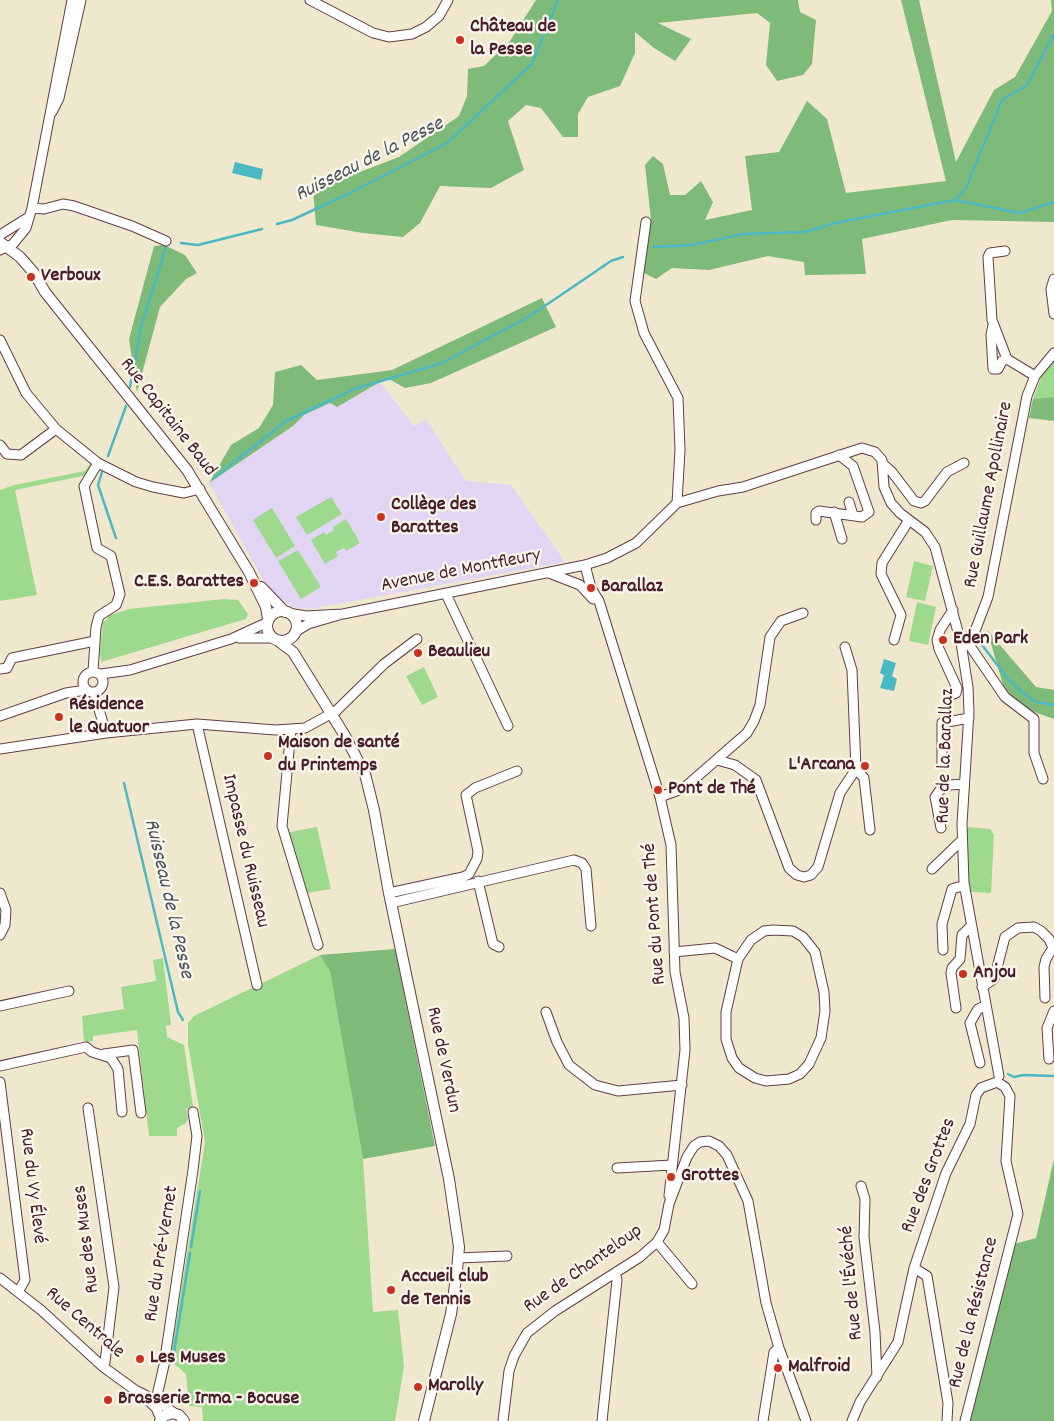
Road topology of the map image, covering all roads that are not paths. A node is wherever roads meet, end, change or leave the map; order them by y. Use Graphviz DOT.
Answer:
graph roads {
  1 [pos="72,0"];
  2 [pos="81,0"];
  3 [pos="310,0"];
  4 [pos="448,0"];
  5 [pos="48,121"];
  6 [pos="30,212"];
  7 [pos="646,222"];
  8 [pos="0,235"];
  9 [pos="166,241"];
  10 [pos="2,247"];
  11 [pos="1005,251"];
  12 [pos="1054,279"];
  13 [pos="1054,314"];
  14 [pos="994,325"];
  15 [pos="0,340"];
  16 [pos="1054,353"];
  17 [pos="1007,359"];
  18 [pos="1035,376"];
  19 [pos="56,429"];
  20 [pos="0,445"];
  21 [pos="839,455"];
  22 [pos="96,461"];
  23 [pos="882,463"];
  24 [pos="964,463"];
  25 [pos="200,488"];
  26 [pos="849,502"];
  27 [pos="677,503"];
  28 [pos="834,512"];
  29 [pos="853,515"];
  30 [pos="816,520"];
  31 [pos="909,520"];
  32 [pos="842,539"];
  33 [pos="598,560"];
  34 [pos="585,565"];
  35 [pos="249,572"];
  36 [pos="546,572"];
  37 [pos="589,578"];
  38 [pos="580,585"];
  39 [pos="446,594"];
  40 [pos="601,609"];
  41 [pos="953,610"];
  42 [pos="286,612"];
  43 [pos="803,613"];
  44 [pos="343,614"];
  45 [pos="268,621"];
  46 [pos="295,634"];
  47 [pos="275,639"];
  48 [pos="417,639"];
  49 [pos="231,640"];
  50 [pos="894,640"];
  51 [pos="95,641"];
  52 [pos="962,644"];
  53 [pos="845,647"];
  54 [pos="0,669"];
  55 [pos="99,676"];
  56 [pos="84,678"];
  57 [pos="90,691"];
  58 [pos="66,692"];
  59 [pos="948,696"];
  60 [pos="332,714"];
  61 [pos="0,716"];
  62 [pos="969,718"];
  63 [pos="197,724"];
  64 [pos="508,726"];
  65 [pos="291,729"];
  66 [pos="106,733"];
  67 [pos="0,749"];
  68 [pos="717,760"];
  69 [pos="942,764"];
  70 [pos="856,769"];
  71 [pos="516,771"];
  72 [pos="1043,779"];
  73 [pos="964,784"];
  74 [pos="660,797"];
  75 [pos="941,828"];
  76 [pos="870,830"];
  77 [pos="962,840"];
  78 [pos="932,869"];
  79 [pos="478,881"];
  80 [pos="965,887"];
  81 [pos="0,893"];
  82 [pos="390,898"];
  83 [pos="591,926"];
  84 [pos="971,926"];
  85 [pos="0,935"];
  86 [pos="318,945"];
  87 [pos="499,947"];
  88 [pos="1054,949"];
  89 [pos="944,950"];
  90 [pos="674,952"];
  91 [pos="738,960"];
  92 [pos="257,985"];
  93 [pos="982,987"];
  94 [pos="69,991"];
  95 [pos="1046,998"];
  96 [pos="0,1006"];
  97 [pos="985,1006"];
  98 [pos="956,1008"];
  99 [pos="1054,1011"];
  100 [pos="546,1012"];
  101 [pos="103,1054"];
  102 [pos="1049,1059"];
  103 [pos="980,1063"];
  104 [pos="0,1066"];
  105 [pos="999,1076"];
  106 [pos="0,1082"];
  107 [pos="682,1085"];
  108 [pos="88,1108"];
  109 [pos="122,1112"];
  110 [pos="141,1112"];
  111 [pos="193,1112"];
  112 [pos="672,1166"];
  113 [pos="617,1168"];
  114 [pos="861,1186"];
  115 [pos="670,1204"];
  116 [pos="1018,1214"];
  117 [pos="657,1242"];
  118 [pos="507,1256"];
  119 [pos="458,1258"];
  120 [pos="914,1268"];
  121 [pos="615,1273"];
  122 [pos="0,1278"];
  123 [pos="692,1284"];
  124 [pos="18,1292"];
  125 [pos="779,1348"];
  126 [pos="102,1366"];
  127 [pos="877,1377"];
  128 [pos="160,1379"];
  129 [pos="145,1396"];
  130 [pos="156,1400"];
  131 [pos="174,1413"];
  132 [pos="160,1420"];
  133 [pos="184,1421"];
  134 [pos="424,1421"];
  135 [pos="504,1421"];
  136 [pos="602,1421"];
  137 [pos="762,1421"];
  138 [pos="806,1421"];
  139 [pos="852,1421"];
  140 [pos="947,1421"];
  141 [pos="965,1421"];
  1 -- 5 [label="street"];
  2 -- 5 [label="street"];
  3 -- 4 [label="street"];
  5 -- 6 [label="street"];
  6 -- 8 [label="street"];
  6 -- 9 [label="street"];
  6 -- 10 [label="street"];
  7 -- 27 [label="street"];
  10 -- 25 [label="main road, Rue Capitaine Baud"];
  11 -- 14 [label="street"];
  12 -- 13 [label="street"];
  14 -- 17 [label="street"];
  14 -- 17 [label="street"];
  15 -- 19 [label="street"];
  16 -- 18 [label="street, Rue Guillaume Apollinaire"];
  17 -- 18 [label="street"];
  18 -- 52 [label="street, Rue Guillaume Apollinaire"];
  19 -- 20 [label="street"];
  19 -- 22 [label="street"];
  21 -- 23 [label="street"];
  21 -- 27 [label="street"];
  21 -- 29 [label="street"];
  22 -- 25 [label="street"];
  22 -- 51 [label="street"];
  23 -- 24 [label="street"];
  23 -- 31 [label="street, Rue de la Barallaz"];
  25 -- 35 [label="main road, Rue Capitaine Baud"];
  26 -- 29 [label="street"];
  27 -- 33 [label="street"];
  28 -- 29 [label="street"];
  28 -- 30 [label="street"];
  28 -- 32 [label="street"];
  31 -- 41 [label="street, Rue de la Barallaz"];
  31 -- 50 [label="street"];
  33 -- 34 [label="street"];
  33 -- 37 [label="street"];
  34 -- 36 [label="street, Avenue de Montfleury"];
  34 -- 37 [label="street, Rue du Pont de Thé"];
  34 -- 38 [label="street"];
  35 -- 42 [label="main road, Rue Capitaine Baud"];
  35 -- 45 [label="main road, Rue Capitaine Baud"];
  36 -- 38 [label="street, Rue du Pont de Thé"];
  36 -- 39 [label="street, Avenue de Montfleury"];
  37 -- 40 [label="street, Rue du Pont de Thé"];
  38 -- 40 [label="street, Rue du Pont de Thé"];
  39 -- 44 [label="street, Avenue de Montfleury"];
  39 -- 64 [label="street"];
  40 -- 74 [label="street, Rue du Pont de Thé"];
  41 -- 52 [label="street, Rue de la Barallaz"];
  41 -- 59 [label="street"];
  42 -- 44 [label="street, Avenue de Montfleury"];
  42 -- 45 [label="main road"];
  42 -- 46 [label="main road"];
  43 -- 68 [label="street"];
  44 -- 46 [label="street, Avenue de Montfleury"];
  45 -- 47 [label="main road"];
  45 -- 49 [label="street"];
  46 -- 47 [label="main road"];
  46 -- 60 [label="main road, Rue de Verdun"];
  47 -- 49 [label="street"];
  47 -- 60 [label="main road, Rue de Verdun"];
  48 -- 60 [label="street"];
  49 -- 55 [label="street"];
  51 -- 54 [label="street"];
  51 -- 55 [label="street"];
  52 -- 62 [label="street, Rue de la Barallaz"];
  52 -- 72 [label="street"];
  53 -- 70 [label="street"];
  55 -- 56 [label="street"];
  55 -- 57 [label="street"];
  56 -- 57 [label="street"];
  56 -- 58 [label="street"];
  57 -- 58 [label="street"];
  57 -- 66 [label="street"];
  58 -- 61 [label="street"];
  60 -- 65 [label="street"];
  60 -- 82 [label="main road, Rue de Verdun"];
  62 -- 69 [label="street"];
  62 -- 73 [label="street, Rue de la Barallaz"];
  63 -- 65 [label="street"];
  63 -- 66 [label="street"];
  63 -- 92 [label="street, Impasse du Ruisseau"];
  65 -- 86 [label="street"];
  66 -- 67 [label="street"];
  68 -- 70 [label="street"];
  68 -- 74 [label="street"];
  70 -- 76 [label="street"];
  71 -- 82 [label="street"];
  73 -- 75 [label="street"];
  73 -- 77 [label="street, Rue de la Barallaz"];
  74 -- 90 [label="street, Rue du Pont de Thé"];
  77 -- 78 [label="street"];
  77 -- 80 [label="street, Rue de la Barallaz"];
  79 -- 82 [label="street"];
  79 -- 83 [label="street"];
  79 -- 87 [label="street"];
  80 -- 84 [label="street, Rue de la Barallaz"];
  80 -- 89 [label="street"];
  81 -- 85 [label="street"];
  82 -- 119 [label="main road, Rue de Verdun"];
  84 -- 93 [label="street, Rue de la Barallaz"];
  84 -- 98 [label="street"];
  88 -- 93 [label="street"];
  88 -- 95 [label="street"];
  90 -- 91 [label="street"];
  90 -- 107 [label="street, Rue du Pont de Thé"];
  91 -- 91 [label="street"];
  93 -- 97 [label="street, Rue de la Barallaz"];
  94 -- 96 [label="street"];
  97 -- 103 [label="street"];
  97 -- 105 [label="street, Rue de la Barallaz"];
  99 -- 102 [label="street"];
  100 -- 107 [label="street"];
  101 -- 104 [label="street"];
  101 -- 109 [label="street"];
  101 -- 110 [label="street"];
  106 -- 124 [label="street, Rue du Vy Élevé"];
  107 -- 112 [label="street, Rue du Pont de Thé"];
  108 -- 126 [label="street, Rue des Muses"];
  111 -- 128 [label="street, Rue du Pré-Vernet"];
  112 -- 113 [label="street"];
  112 -- 115 [label="street, Rue du Pont de Thé"];
  114 -- 127 [label="street, Rue de l'Évéché"];
  115 -- 117 [label="street, Rue de Chanteloup"];
  115 -- 125 [label="street"];
  116 -- 120 [label="street, Rue des Grottes"];
  116 -- 141 [label="street, Rue de la Résistance"];
  117 -- 121 [label="street, Rue de Chanteloup"];
  117 -- 123 [label="street"];
  118 -- 119 [label="street"];
  119 -- 134 [label="main road, Rue de Verdun"];
  120 -- 127 [label="street, Rue des Grottes"];
  120 -- 140 [label="street"];
  121 -- 135 [label="street, Rue de Chanteloup"];
  121 -- 136 [label="street"];
  122 -- 124 [label="street, Rue Centrale"];
  124 -- 126 [label="street, Rue Centrale"];
  125 -- 137 [label="street"];
  125 -- 138 [label="street"];
  126 -- 129 [label="street, Rue Centrale"];
  127 -- 139 [label="street, Rue des Grottes"];
  128 -- 129 [label="street"];
  128 -- 130 [label="street, Rue du Pré-Vernet"];
  129 -- 130 [label="street, Rue Centrale"];
  129 -- 132 [label="street, Rue Centrale"];
  130 -- 131 [label="street, Rue Centrale"];
  131 -- 132 [label="main road"];
  131 -- 133 [label="main road"];
}
